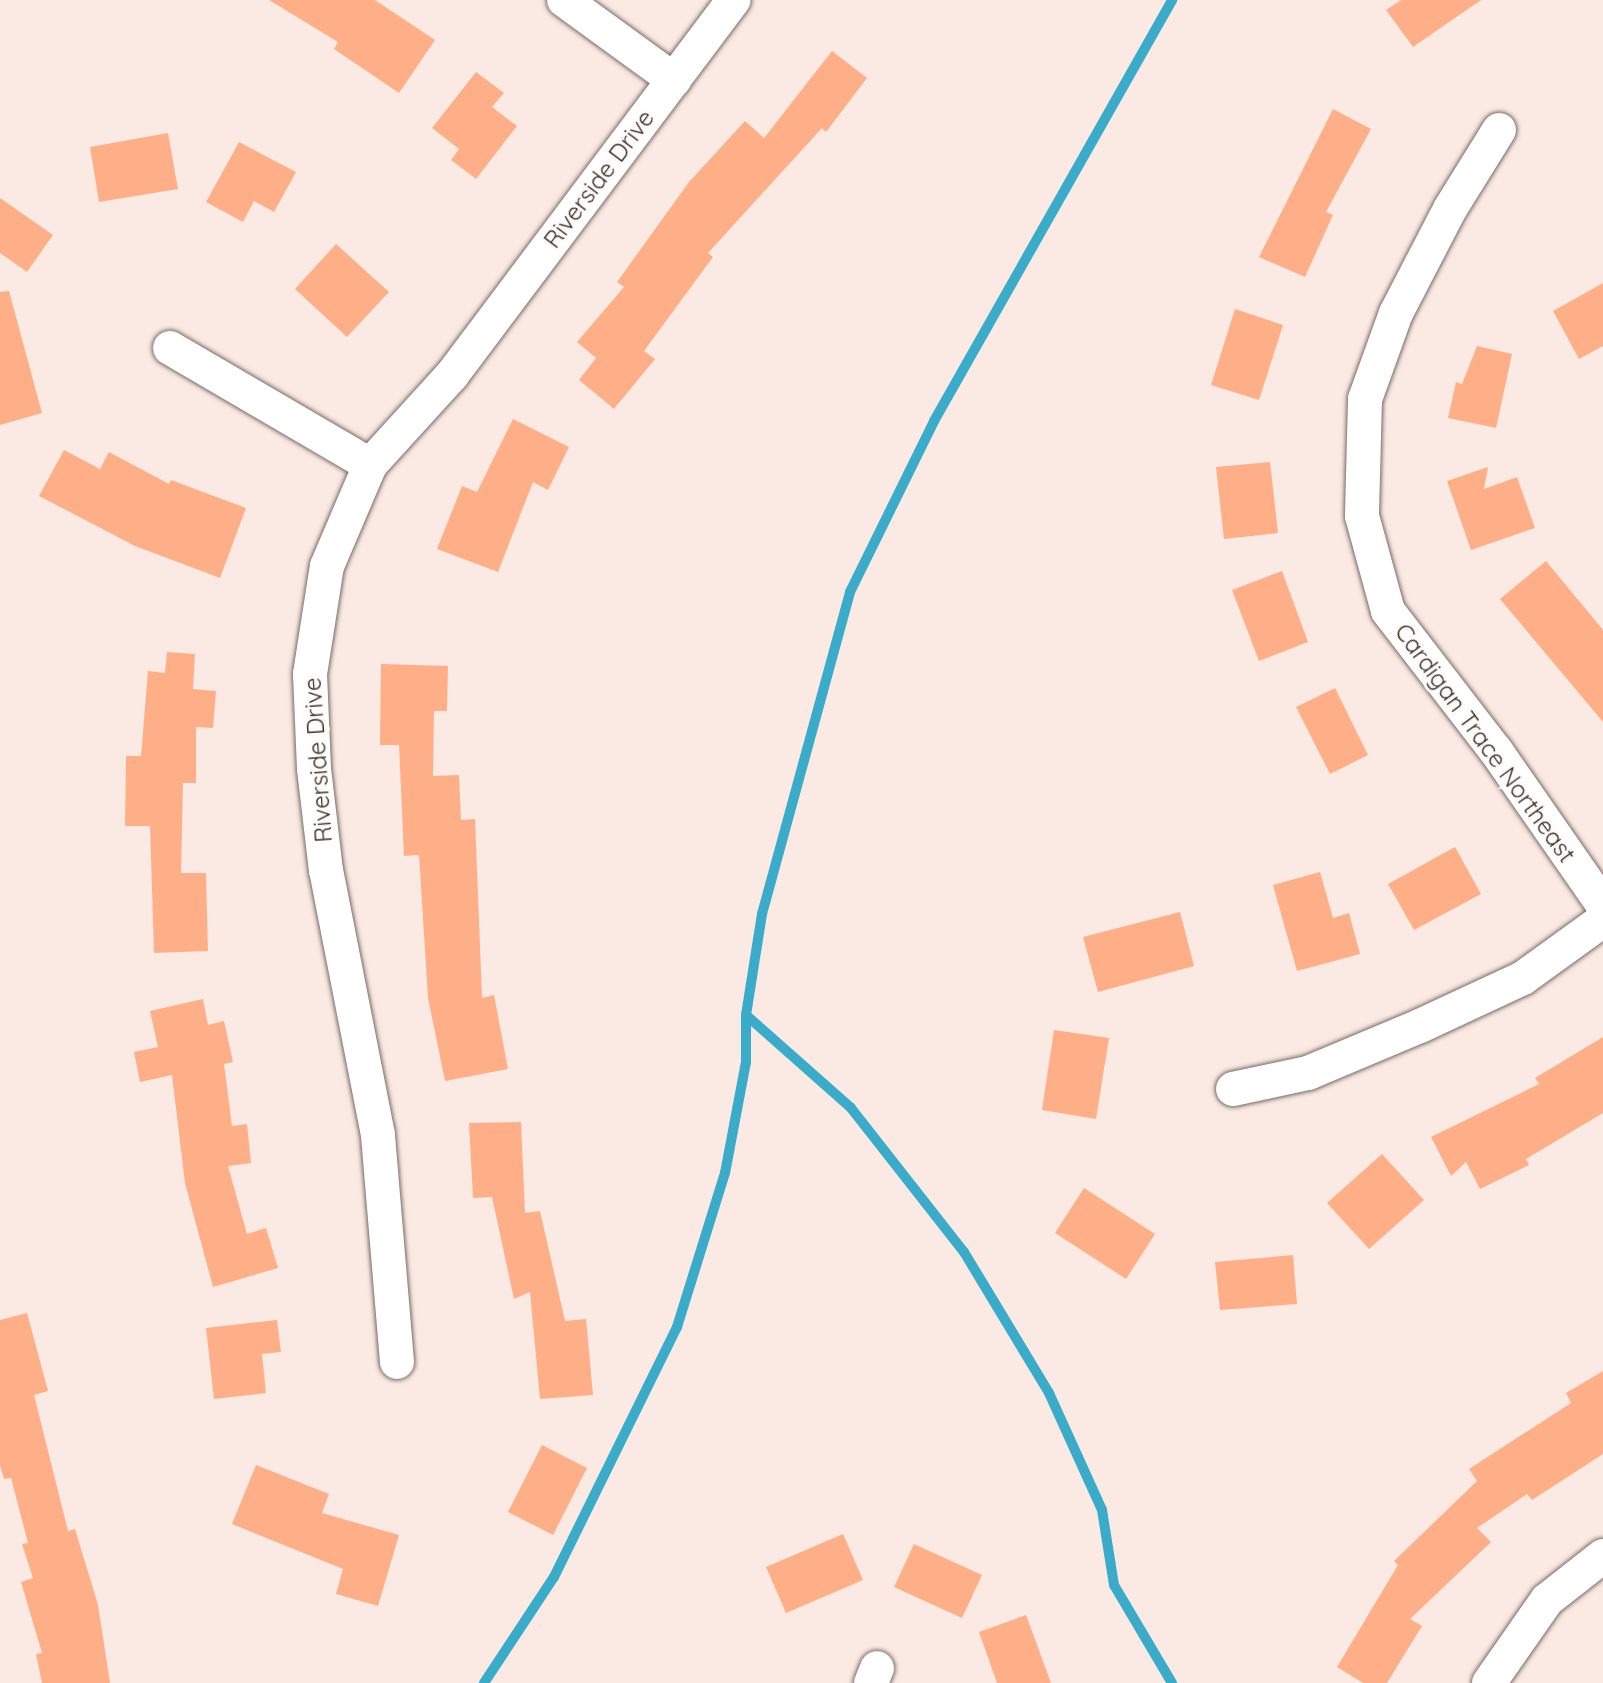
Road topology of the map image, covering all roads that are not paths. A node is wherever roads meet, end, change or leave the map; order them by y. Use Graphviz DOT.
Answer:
graph roads {
  1 [pos="564,0"];
  2 [pos="734,0"];
  3 [pos="674,80"];
  4 [pos="1499,130"];
  5 [pos="170,348"];
  6 [pos="370,465"];
  7 [pos="1603,905"];
  8 [pos="1603,920"];
  9 [pos="1233,1089"];
  10 [pos="397,1362"];
  11 [pos="1603,1556"];
  12 [pos="1489,1683"];
  1 -- 3 [label="street"];
  2 -- 3 [label="street, Riverside Drive"];
  3 -- 6 [label="street, Riverside Drive"];
  4 -- 7 [label="street, Cardigan Trace Northeast"];
  5 -- 6 [label="street"];
  6 -- 10 [label="street, Riverside Drive"];
  8 -- 9 [label="street"];
  11 -- 12 [label="street"];
}
